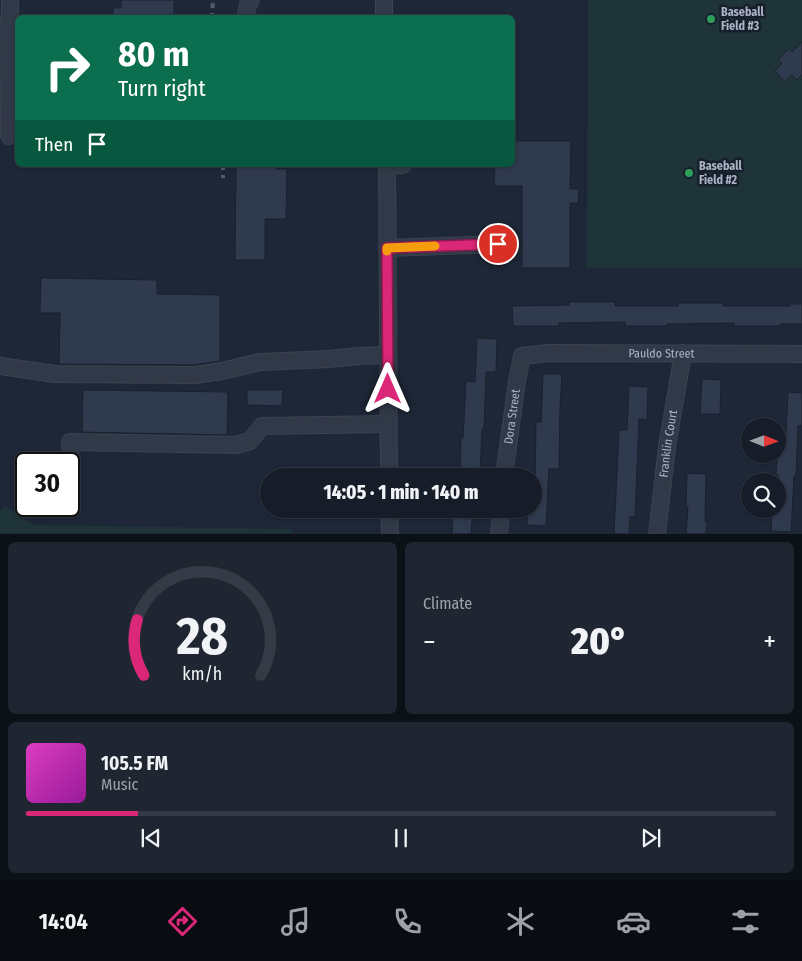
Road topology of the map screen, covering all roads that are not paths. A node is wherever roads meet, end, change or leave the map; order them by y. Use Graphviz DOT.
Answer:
graph roads {
  1 [pos="10,0"];
  2 [pos="251,0"];
  3 [pos="384,0"];
  4 [pos="246,15"];
  5 [pos="384,15"];
  6 [pos="4,30"];
  7 [pos="9,136"];
  8 [pos="387,167"];
  9 [pos="498,244"];
  10 [pos="387,248"];
  11 [pos="683,353"];
  12 [pos="802,354"];
  13 [pos="388,355"];
  14 [pos="522,356"];
  15 [pos="0,366"];
  16 [pos="388,424"];
  17 [pos="70,452"];
  18 [pos="389,468"];
  19 [pos="505,468"];
  20 [pos="389,518"];
  21 [pos="500,518"];
  22 [pos="390,534"];
  23 [pos="498,534"];
  24 [pos="657,534"];
  1 -- 6 [label="street"];
  2 -- 4 [label="street"];
  3 -- 5 [label="street"];
  6 -- 7 [label="street"];
  8 -- 10 [label="street"];
  9 -- 10 [label="street"];
  10 -- 13 [label="street"];
  11 -- 12 [label="street, Pauldo Street"];
  11 -- 14 [label="street, Pauldo Street"];
  11 -- 24 [label="street, Franklin Court"];
  13 -- 15 [label="street"];
  13 -- 16 [label="street"];
  14 -- 19 [label="street, Dora Street"];
  16 -- 17 [label="street"];
  16 -- 18 [label="street"];
  20 -- 22 [label="street"];
  21 -- 23 [label="street"];
}
